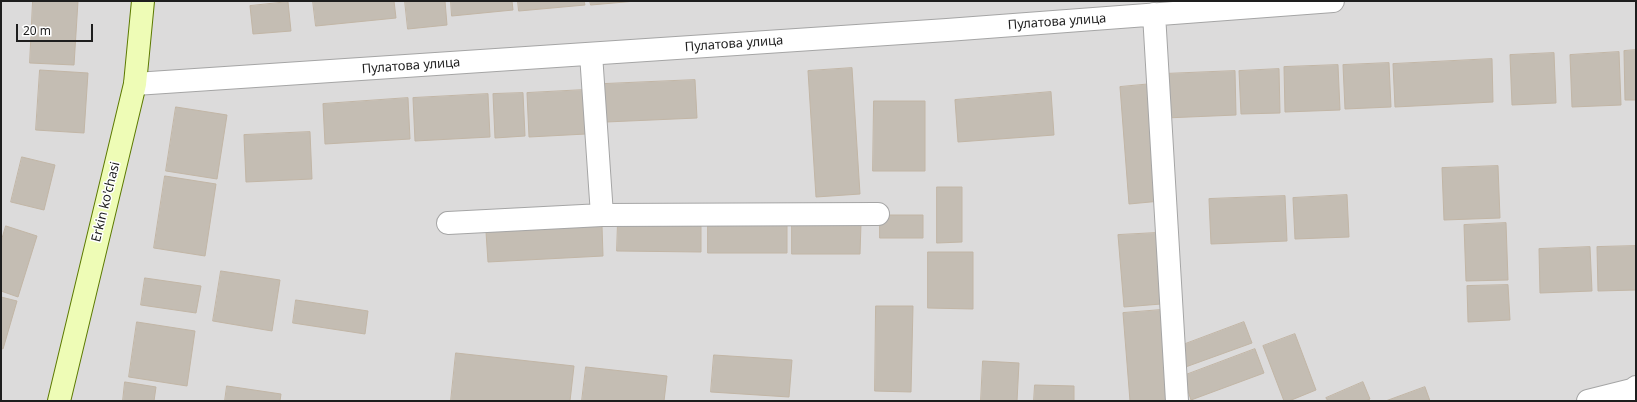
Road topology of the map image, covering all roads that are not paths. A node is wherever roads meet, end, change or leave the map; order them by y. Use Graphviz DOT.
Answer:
graph roads {
  1 [pos="143,1"];
  2 [pos="1333,1"];
  3 [pos="1154,14"];
  4 [pos="591,54"];
  5 [pos="135,84"];
  6 [pos="602,214"];
  7 [pos="878,214"];
  8 [pos="448,223"];
  9 [pos="1636,387"];
  10 [pos="59,401"];
  11 [pos="1177,401"];
  12 [pos="1588,401"];
  1 -- 5 [label="main road, Erkin ko'chasi"];
  2 -- 3 [label="street, Пулатова улица"];
  3 -- 4 [label="street, Пулатова улица"];
  3 -- 11 [label="street"];
  4 -- 5 [label="street, Пулатова улица"];
  4 -- 6 [label="street"];
  5 -- 10 [label="main road, Erkin ko'chasi"];
  6 -- 7 [label="street"];
  6 -- 8 [label="street"];
  9 -- 12 [label="street"];
}
